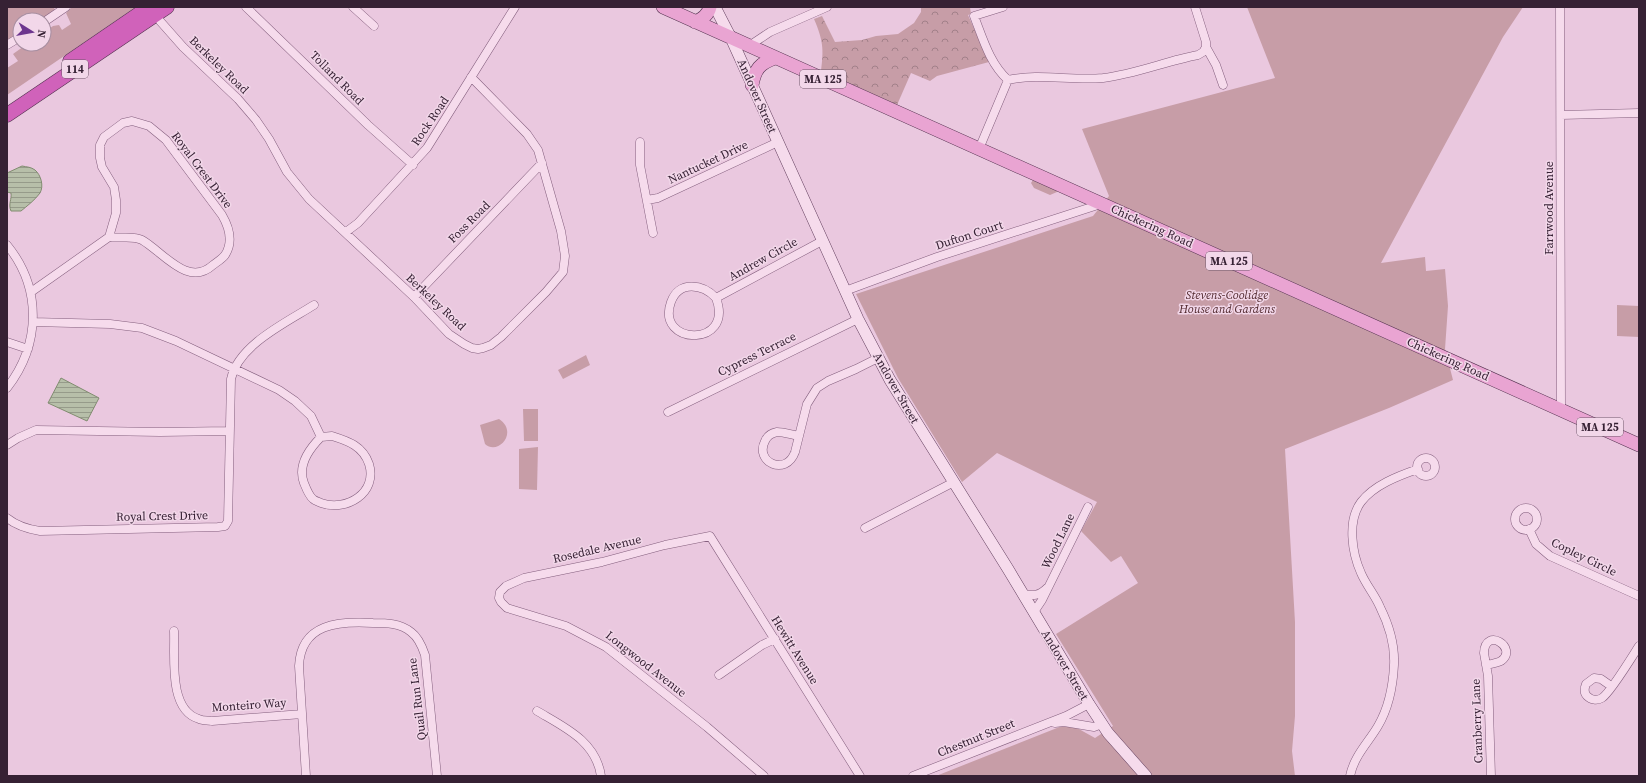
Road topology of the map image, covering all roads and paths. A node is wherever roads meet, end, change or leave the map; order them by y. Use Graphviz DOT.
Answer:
graph roads {
  1 [pos="246,7"];
  2 [pos="353,7"];
  3 [pos="515,7"];
  4 [pos="663,7"];
  5 [pos="710,7"];
  6 [pos="715,7"];
  7 [pos="827,7"];
  8 [pos="1003,7"];
  9 [pos="1195,7"];
  10 [pos="1560,7"];
  11 [pos="62,8"];
  12 [pos="157,9"];
  13 [pos="52,16"];
  14 [pos="696,22"];
  15 [pos="374,26"];
  16 [pos="731,38"];
  17 [pos="749,46"];
  18 [pos="1206,47"];
  19 [pos="775,58"];
  20 [pos="471,77"];
  21 [pos="1008,80"];
  22 [pos="1223,84"];
  23 [pos="752,85"];
  24 [pos="7,104"];
  25 [pos="1639,113"];
  26 [pos="7,115"];
  27 [pos="1561,115"];
  28 [pos="640,142"];
  29 [pos="778,142"];
  30 [pos="979,149"];
  31 [pos="542,163"];
  32 [pos="413,165"];
  33 [pos="647,200"];
  34 [pos="1101,204"];
  35 [pos="346,232"];
  36 [pos="653,233"];
  37 [pos="109,237"];
  38 [pos="822,241"];
  39 [pos="7,245"];
  40 [pos="845,291"];
  41 [pos="31,292"];
  42 [pos="414,297"];
  43 [pos="716,298"];
  44 [pos="314,305"];
  45 [pos="858,319"];
  46 [pos="33,322"];
  47 [pos="7,342"];
  48 [pos="28,349"];
  49 [pos="878,358"];
  50 [pos="233,368"];
  51 [pos="7,388"];
  52 [pos="1561,410"];
  53 [pos="668,412"];
  54 [pos="229,431"];
  55 [pos="799,436"];
  56 [pos="321,437"];
  57 [pos="7,445"];
  58 [pos="1639,445"];
  59 [pos="1418,469"];
  60 [pos="954,482"];
  61 [pos="1088,507"];
  62 [pos="7,518"];
  63 [pos="865,528"];
  64 [pos="1529,529"];
  65 [pos="710,536"];
  66 [pos="1049,586"];
  67 [pos="1023,594"];
  68 [pos="1639,596"];
  69 [pos="499,598"];
  70 [pos="1034,612"];
  71 [pos="174,631"];
  72 [pos="775,639"];
  73 [pos="1639,646"];
  74 [pos="1486,665"];
  75 [pos="719,675"];
  76 [pos="1611,686"];
  77 [pos="1089,704"];
  78 [pos="538,711"];
  79 [pos="302,714"];
  80 [pos="1046,723"];
  81 [pos="1102,724"];
  82 [pos="306,776"];
  83 [pos="437,776"];
  84 [pos="601,776"];
  85 [pos="764,776"];
  86 [pos="860,776"];
  87 [pos="913,776"];
  88 [pos="1146,776"];
  89 [pos="1350,776"];
  90 [pos="1491,776"];
  1 -- 32 [label="street, Tolland Road"];
  2 -- 15 [label="street"];
  3 -- 20 [label="street, Rock Road"];
  4 -- 14 [label="main road, MA 125"];
  5 -- 14 [label="main road"];
  6 -- 16 [label="main road, Andover Street"];
  7 -- 17 [label="street"];
  8 -- 21 [label="street"];
  9 -- 18 [label="street"];
  10 -- 27 [label="street, Farrwood Avenue"];
  11 -- 13 [label="street"];
  12 -- 24 [label="highway"];
  12 -- 26 [label="highway, 114"];
  12 -- 35 [label="street, Berkeley Road"];
  14 -- 16 [label="main road, MA 125"];
  16 -- 17 [label="main road, Chickering Road / MA 125"];
  16 -- 23 [label="main road, Andover Street"];
  17 -- 19 [label="main road, Chickering Road / MA 125"];
  18 -- 21 [label="street"];
  18 -- 22 [label="street"];
  19 -- 23 [label="main road"];
  19 -- 30 [label="main road, Chickering Road / MA 125"];
  20 -- 31 [label="street, Berkeley Road"];
  20 -- 32 [label="street, Rock Road"];
  21 -- 30 [label="street"];
  23 -- 29 [label="main road, Andover Street"];
  25 -- 27 [label="street"];
  27 -- 52 [label="street, Farrwood Avenue"];
  28 -- 33 [label="street"];
  29 -- 33 [label="street, Nantucket Drive"];
  29 -- 38 [label="main road, Andover Street"];
  30 -- 34 [label="main road, Chickering Road / MA 125"];
  31 -- 42 [label="street, Foss Road"];
  31 -- 42 [label="street, Berkeley Road"];
  32 -- 35 [label="street, Rock Road"];
  33 -- 36 [label="street"];
  34 -- 40 [label="street, Dufton Court"];
  34 -- 52 [label="main road, Chickering Road / MA 125"];
  35 -- 42 [label="street, Berkeley Road"];
  37 -- 37 [label="street, Royal Crest Drive"];
  37 -- 41 [label="street"];
  38 -- 40 [label="main road, Andover Street"];
  38 -- 43 [label="street, Andrew Circle"];
  39 -- 41 [label="street"];
  40 -- 45 [label="main road, Andover Street"];
  41 -- 46 [label="street"];
  43 -- 43 [label="street"];
  44 -- 50 [label="street, Royal Crest Drive"];
  45 -- 49 [label="main road, Andover Street"];
  45 -- 53 [label="street, Cypress Terrace"];
  46 -- 48 [label="street"];
  46 -- 50 [label="street"];
  47 -- 48 [label="street"];
  48 -- 51 [label="street"];
  49 -- 55 [label="street"];
  49 -- 60 [label="main road, Andover Street"];
  50 -- 54 [label="street, Royal Crest Drive"];
  50 -- 56 [label="street"];
  52 -- 58 [label="main road, Chickering Road / MA 125"];
  54 -- 57 [label="street"];
  54 -- 62 [label="street, Royal Crest Drive"];
  55 -- 55 [label="street"];
  56 -- 56 [label="street"];
  59 -- 89 [label="street"];
  60 -- 63 [label="street"];
  60 -- 67 [label="main road, Andover Street"];
  61 -- 66 [label="street, Wood Lane"];
  64 -- 68 [label="street, Copley Circle"];
  65 -- 69 [label="street, Rosedale Avenue"];
  65 -- 72 [label="street, Hewitt Avenue"];
  66 -- 67 [label="street, Wood Lane"];
  66 -- 70 [label="street, Wood Lane"];
  67 -- 70 [label="main road, Andover Street"];
  69 -- 85 [label="street, Longwood Avenue"];
  70 -- 77 [label="main road, Andover Street"];
  71 -- 79 [label="street, Monteiro Way"];
  72 -- 75 [label="street"];
  72 -- 86 [label="street, Hewitt Avenue"];
  73 -- 76 [label="street"];
  74 -- 90 [label="street, Cranberry Lane"];
  77 -- 80 [label="street, Chestnut Street"];
  77 -- 81 [label="main road, Andover Street"];
  78 -- 84 [label="street"];
  79 -- 82 [label="street, Quail Run Lane"];
  79 -- 83 [label="street, Quail Run Lane"];
  80 -- 81 [label="street, Chestnut Street"];
  80 -- 87 [label="street, Chestnut Street"];
  81 -- 88 [label="main road, Andover Street"];
}
